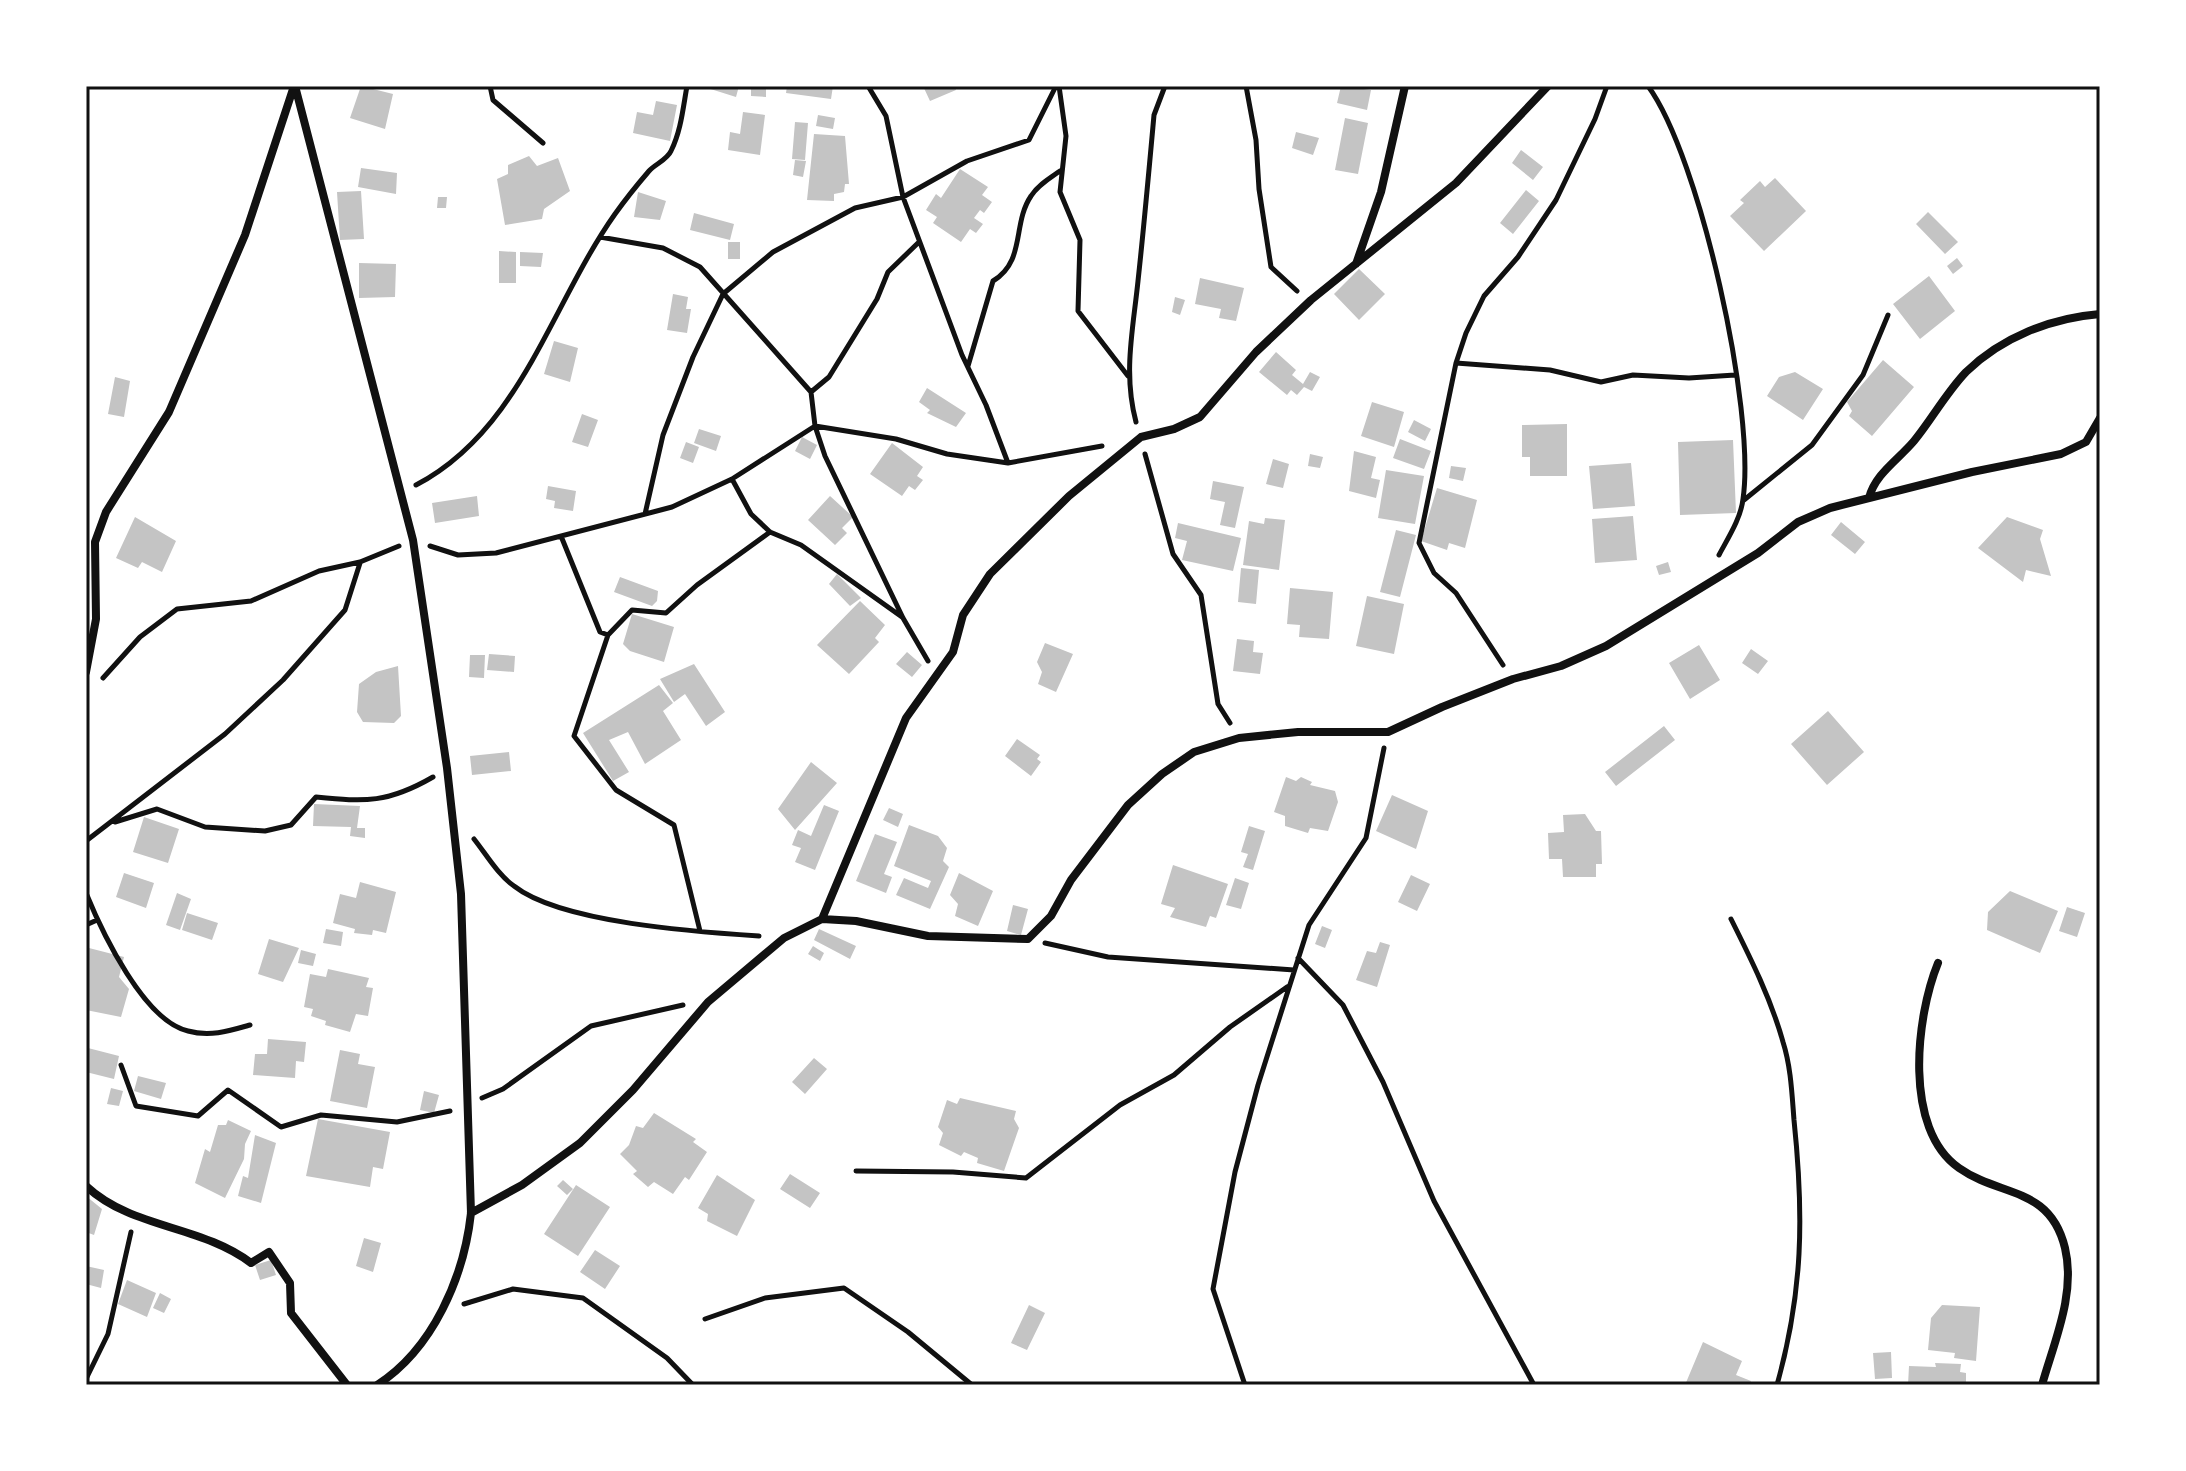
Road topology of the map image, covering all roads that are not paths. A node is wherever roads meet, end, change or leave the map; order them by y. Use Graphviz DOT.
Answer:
graph roads {
  1 [pos="294,86"];
  2 [pos="1405,86"];
  3 [pos="1548,86"];
  4 [pos="1356,265"];
  5 [pos="2100,314"];
  6 [pos="2100,418"];
  7 [pos="1869,498"];
  8 [pos="86,672"];
  9 [pos="822,919"];
  10 [pos="1938,963"];
  11 [pos="86,1186"];
  12 [pos="471,1213"];
  13 [pos="347,1385"];
  14 [pos="377,1385"];
  15 [pos="2042,1385"];
  1 -- 8 [label="street"];
  1 -- 12 [label="street"];
  2 -- 4 [label="street"];
  3 -- 4 [label="street"];
  4 -- 9 [label="street"];
  5 -- 7 [label="street"];
  6 -- 7 [label="street"];
  7 -- 9 [label="street"];
  9 -- 12 [label="street"];
  10 -- 15 [label="street"];
  11 -- 13 [label="street"];
  12 -- 14 [label="street"];
}
